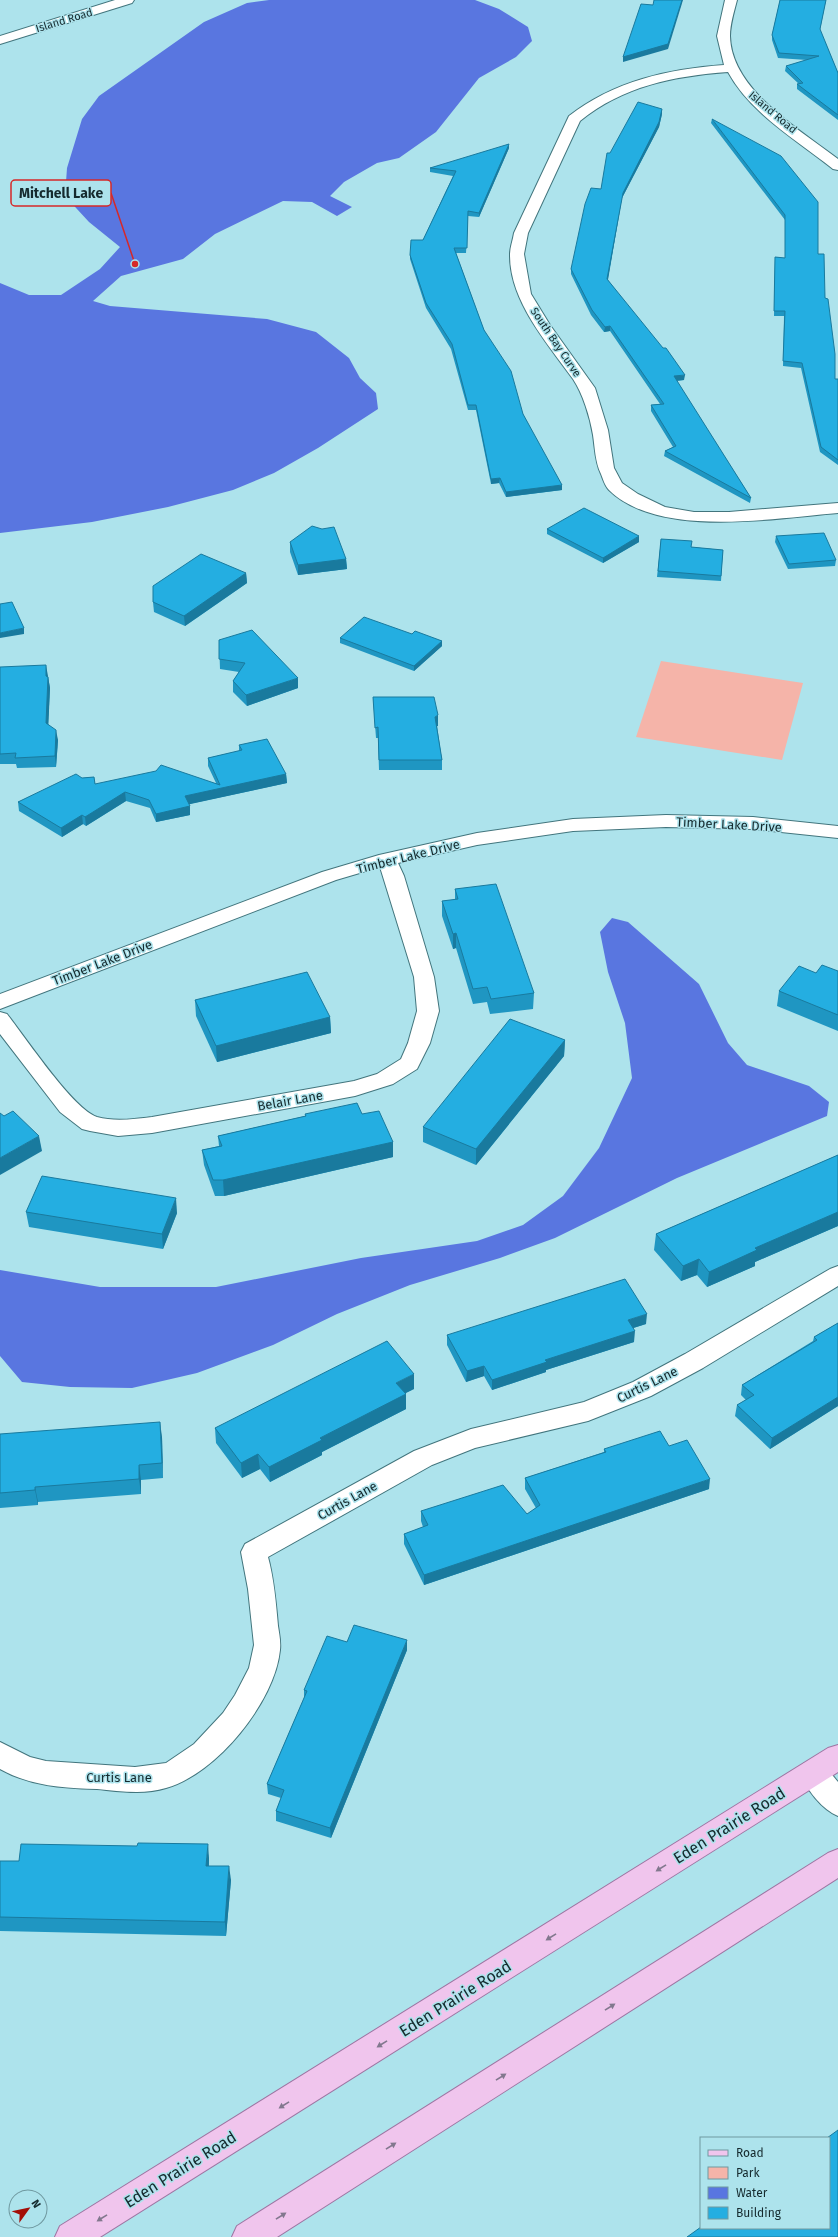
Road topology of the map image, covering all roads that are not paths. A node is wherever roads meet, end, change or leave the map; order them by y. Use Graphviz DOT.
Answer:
graph roads {
  1 [pos="128,0"];
  2 [pos="731,0"];
  3 [pos="0,40"];
  4 [pos="731,68"];
  5 [pos="838,166"];
  6 [pos="838,508"];
  7 [pos="838,832"];
  8 [pos="386,859"];
  9 [pos="0,1002"];
  10 [pos="0,1019"];
  11 [pos="838,1275"];
  12 [pos="0,1754"];
  13 [pos="838,1757"];
  14 [pos="812,1773"];
  15 [pos="838,1803"];
  16 [pos="838,1862"];
  17 [pos="71,2237"];
  18 [pos="248,2237"];
  1 -- 3 [label="street, Island Road"];
  2 -- 4 [label="street, Island Road"];
  4 -- 5 [label="street, Island Road"];
  4 -- 6 [label="street, South Bay Curve"];
  7 -- 8 [label="street, Timber Lake Drive"];
  8 -- 9 [label="street, Timber Lake Drive"];
  8 -- 10 [label="street, Belair Lane"];
  11 -- 12 [label="street, Curtis Lane"];
  13 -- 14 [label="main road, Eden Prairie Road"];
  14 -- 15 [label="street"];
  14 -- 17 [label="main road, Eden Prairie Road, one-way"];
  18 -- 16 [label="main road, one-way"];
}
